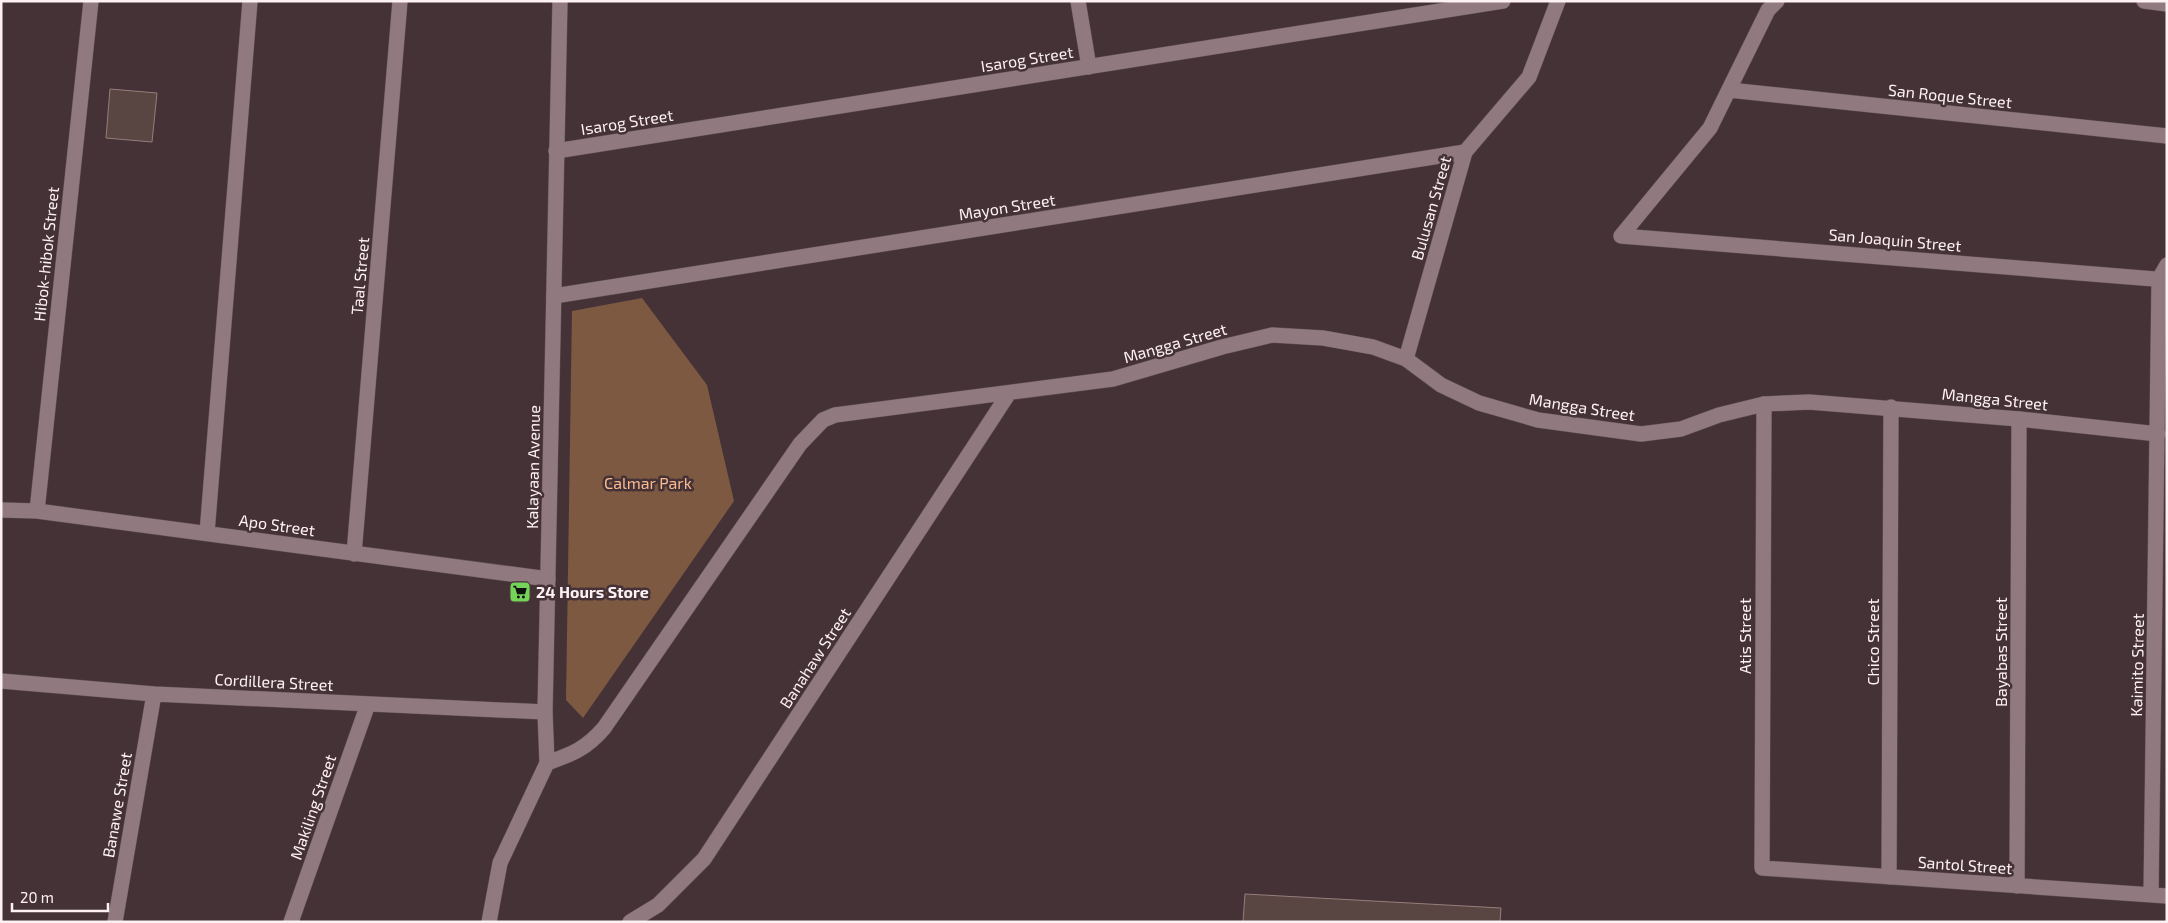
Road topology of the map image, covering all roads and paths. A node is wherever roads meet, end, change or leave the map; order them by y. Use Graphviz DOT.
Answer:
graph roads {
  1 [pos="91,1"];
  2 [pos="250,1"];
  3 [pos="400,1"];
  4 [pos="560,1"];
  5 [pos="1078,1"];
  6 [pos="1503,1"];
  7 [pos="1558,1"];
  8 [pos="1777,1"];
  9 [pos="2144,1"];
  10 [pos="2167,4"];
  11 [pos="1089,67"];
  12 [pos="1729,90"];
  13 [pos="2167,136"];
  14 [pos="556,151"];
  15 [pos="1465,152"];
  16 [pos="2167,265"];
  17 [pos="2163,279"];
  18 [pos="554,296"];
  19 [pos="1406,359"];
  20 [pos="1009,393"];
  21 [pos="1764,404"];
  22 [pos="1891,407"];
  23 [pos="2019,419"];
  24 [pos="2162,435"];
  25 [pos="1,510"];
  26 [pos="37,511"];
  27 [pos="206,533"];
  28 [pos="354,554"];
  29 [pos="548,579"];
  30 [pos="1,681"];
  31 [pos="154,694"];
  32 [pos="368,704"];
  33 [pos="545,712"];
  34 [pos="547,763"];
  35 [pos="1762,868"];
  36 [pos="1890,877"];
  37 [pos="2017,886"];
  38 [pos="2151,895"];
  39 [pos="2167,896"];
  40 [pos="115,922"];
  41 [pos="291,922"];
  42 [pos="489,922"];
  43 [pos="630,922"];
  1 -- 26 [label="street, Hibok-hibok Street"];
  2 -- 27 [label="street"];
  3 -- 28 [label="street, Taal Street"];
  4 -- 14 [label="street, Kalayaan Avenue"];
  5 -- 11 [label="street"];
  6 -- 11 [label="street, Isarog Street"];
  7 -- 15 [label="street, Bulusan Street"];
  8 -- 12 [label="street"];
  9 -- 10 [label="street"];
  11 -- 14 [label="street, Isarog Street"];
  12 -- 13 [label="street, San Roque Street"];
  12 -- 17 [label="street, San Joaquin Street"];
  14 -- 18 [label="street, Kalayaan Avenue"];
  15 -- 18 [label="street, Mayon Street"];
  15 -- 19 [label="street, Bulusan Street"];
  16 -- 17 [label="street"];
  17 -- 24 [label="street, Kaimito Street"];
  18 -- 29 [label="street, Kalayaan Avenue"];
  19 -- 20 [label="street, Mangga Street"];
  19 -- 21 [label="street, Mangga Street"];
  20 -- 34 [label="street, Mangga Street"];
  20 -- 43 [label="street, Banahaw Street"];
  21 -- 22 [label="street, Mangga Street"];
  21 -- 35 [label="street, Atis Street"];
  22 -- 23 [label="street, Mangga Street"];
  22 -- 36 [label="street, Chico Street"];
  23 -- 24 [label="street, Mangga Street"];
  23 -- 37 [label="street, Bayabas Street"];
  24 -- 38 [label="street, Kaimito Street"];
  25 -- 26 [label="street, Apo Street"];
  26 -- 27 [label="street, Apo Street"];
  27 -- 28 [label="street, Apo Street"];
  28 -- 29 [label="street, Apo Street"];
  29 -- 33 [label="street, Kalayaan Avenue"];
  30 -- 31 [label="street, Cordillera Street"];
  31 -- 32 [label="street, Cordillera Street"];
  31 -- 40 [label="street, Banawe Street"];
  32 -- 33 [label="street, Cordillera Street"];
  32 -- 41 [label="street, Makiling Street"];
  33 -- 34 [label="street, Kalayaan Avenue"];
  34 -- 42 [label="street, Kalayaan Avenue"];
  35 -- 36 [label="street, Santol Street"];
  36 -- 37 [label="street, Santol Street"];
  37 -- 38 [label="street, Santol Street"];
  38 -- 39 [label="street, Santol Street"];
}
